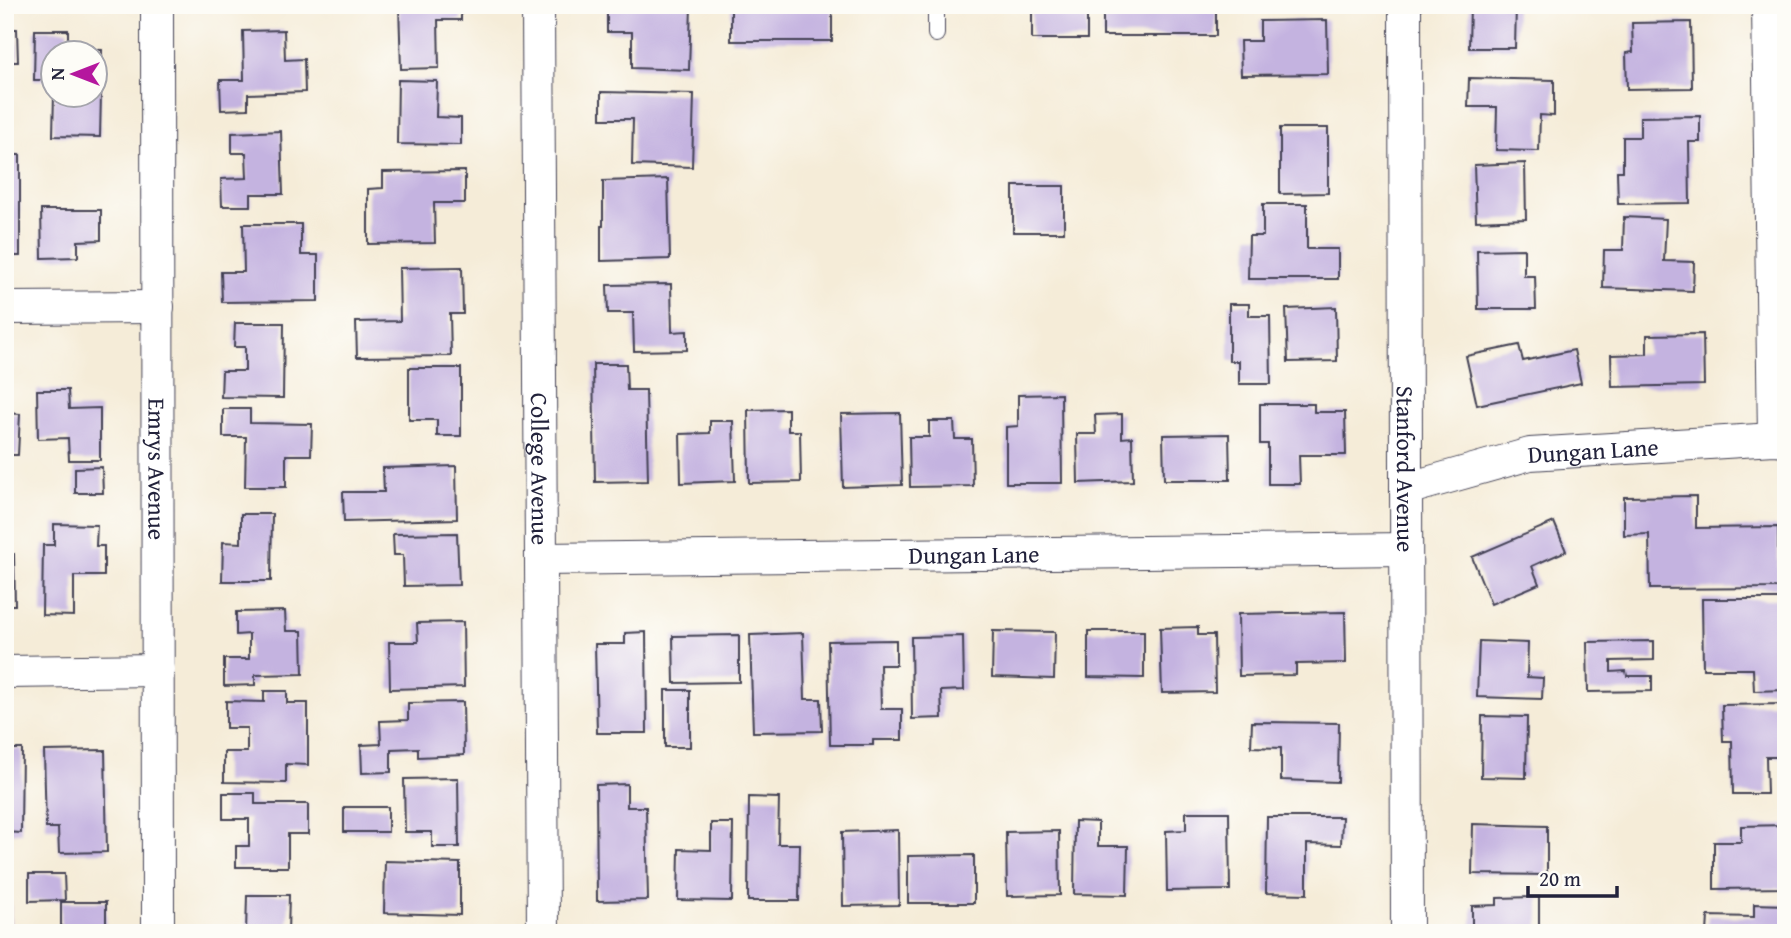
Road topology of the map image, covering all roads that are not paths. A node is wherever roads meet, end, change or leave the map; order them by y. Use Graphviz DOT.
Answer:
graph roads {
  1 [pos="158,5"];
  2 [pos="538,5"];
  3 [pos="936,5"];
  4 [pos="1405,5"];
  5 [pos="1768,5"];
  6 [pos="936,34"];
  7 [pos="158,307"];
  8 [pos="5,308"];
  9 [pos="1780,440"];
  10 [pos="1406,489"];
  11 [pos="1406,549"];
  12 [pos="542,559"];
  13 [pos="158,670"];
  14 [pos="5,672"];
  15 [pos="158,933"];
  16 [pos="543,933"];
  17 [pos="1407,933"];
  1 -- 7 [label="street, Emrys Avenue"];
  2 -- 12 [label="street, College Avenue"];
  3 -- 6 [label="lane"];
  4 -- 10 [label="street, Stanford Avenue"];
  5 -- 9 [label="street"];
  7 -- 8 [label="street"];
  7 -- 13 [label="street, Emrys Avenue"];
  9 -- 10 [label="street, Dungan Lane"];
  10 -- 11 [label="street, Stanford Avenue"];
  11 -- 12 [label="street, Dungan Lane"];
  11 -- 17 [label="street, Stanford Avenue"];
  12 -- 16 [label="street, College Avenue"];
  13 -- 14 [label="street"];
  13 -- 15 [label="street, Emrys Avenue"];
}
